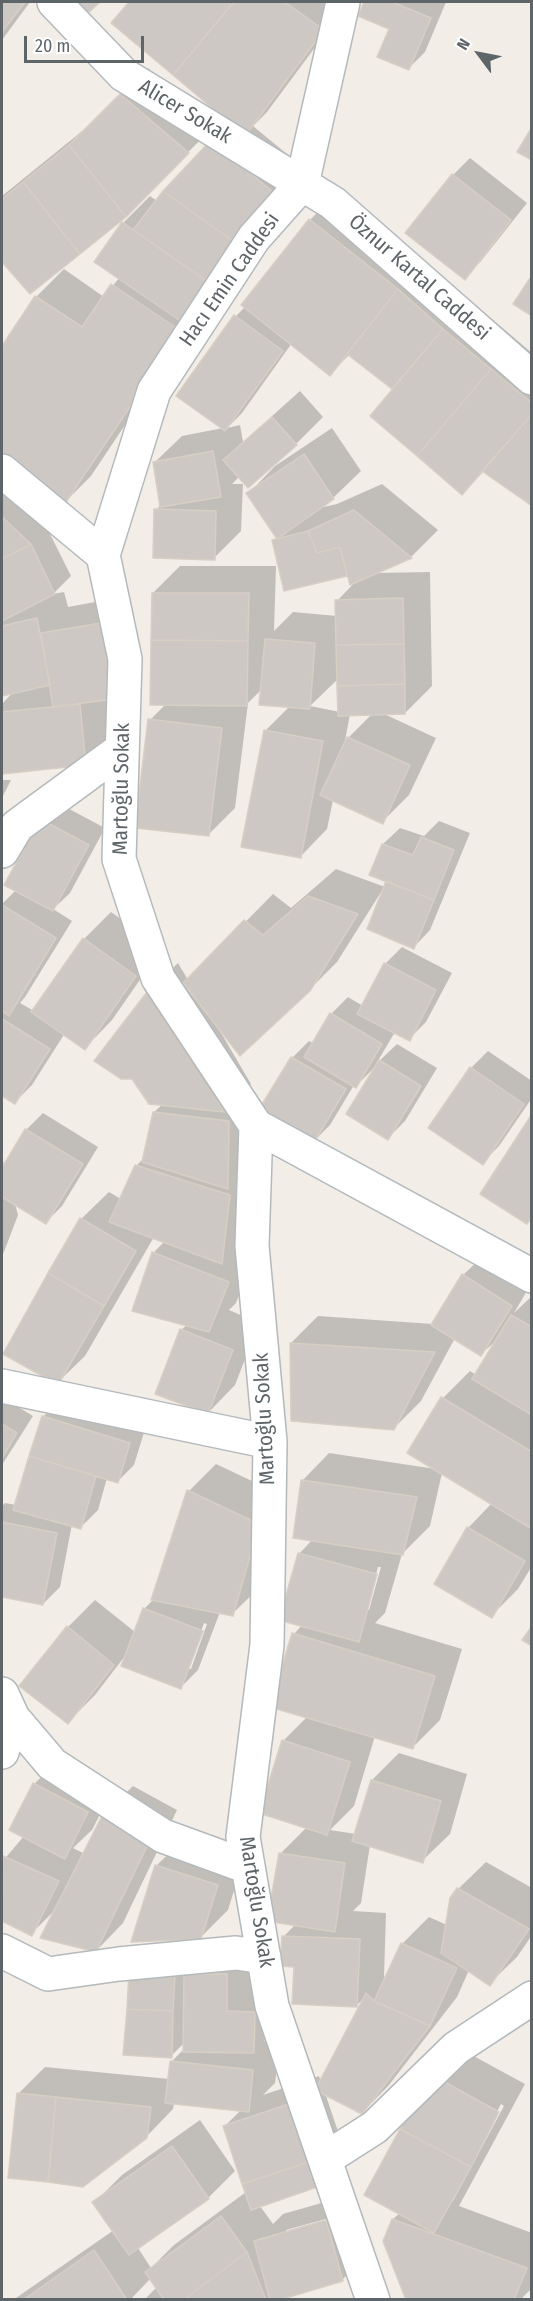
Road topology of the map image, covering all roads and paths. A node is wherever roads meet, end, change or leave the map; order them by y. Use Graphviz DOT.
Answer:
graph roads {
  1 [pos="54,2"];
  2 [pos="343,2"];
  3 [pos="302,184"];
  4 [pos="531,378"];
  5 [pos="2,471"];
  6 [pos="103,555"];
  7 [pos="122,752"];
  8 [pos="2,851"];
  9 [pos="256,1126"];
  10 [pos="531,1276"];
  11 [pos="2,1386"];
  12 [pos="270,1442"];
  13 [pos="7,1706"];
  14 [pos="2,1752"];
  15 [pos="248,1867"];
  16 [pos="2,1951"];
  17 [pos="264,1957"];
  18 [pos="531,1998"];
  19 [pos="325,2159"];
  20 [pos="373,2300"];
  1 -- 3 [label="street, Alicer Sokak"];
  2 -- 3 [label="street, Hacı Emin Caddesi"];
  3 -- 4 [label="street, Öznur Kartal Caddesi"];
  3 -- 6 [label="street, Hacı Emin Caddesi"];
  5 -- 6 [label="street"];
  6 -- 7 [label="street, Martoğlu Sokak"];
  7 -- 8 [label="street"];
  7 -- 9 [label="street, Martoğlu Sokak"];
  9 -- 10 [label="street"];
  9 -- 12 [label="street, Martoğlu Sokak"];
  11 -- 12 [label="street"];
  12 -- 15 [label="street, Martoğlu Sokak"];
  13 -- 14 [label="street"];
  13 -- 15 [label="street"];
  15 -- 17 [label="street, Martoğlu Sokak"];
  16 -- 17 [label="street"];
  17 -- 19 [label="street, Martoğlu Sokak"];
  18 -- 19 [label="street"];
  19 -- 20 [label="street, Martoğlu Sokak"];
}
